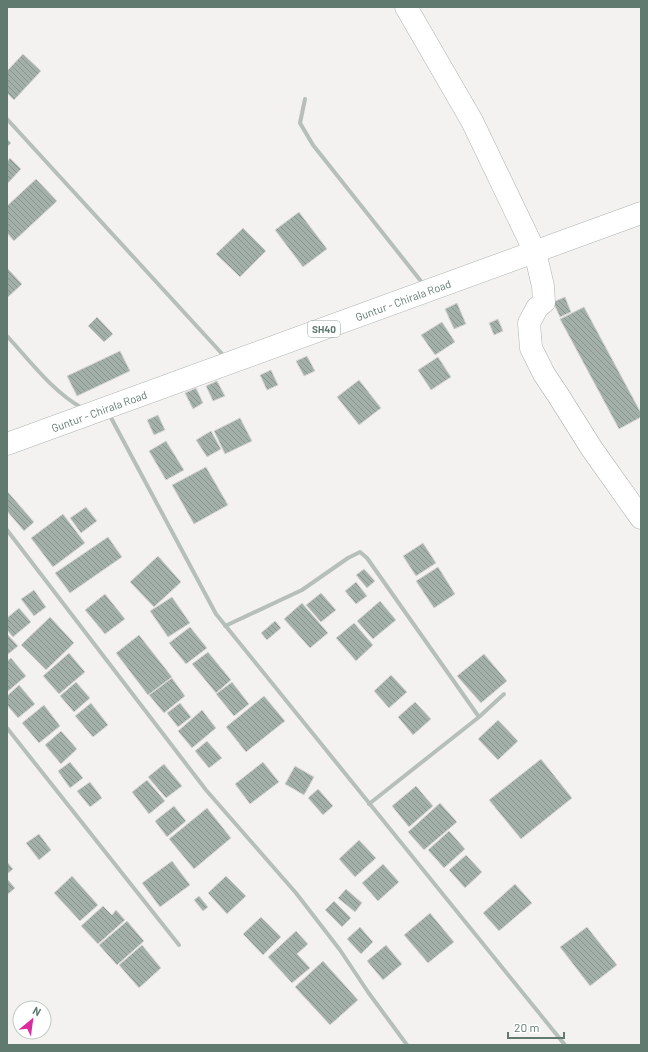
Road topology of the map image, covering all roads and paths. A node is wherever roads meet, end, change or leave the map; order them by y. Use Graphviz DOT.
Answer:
graph roads {
  1 [pos="406,7"];
  2 [pos="305,99"];
  3 [pos="7,119"];
  4 [pos="641,213"];
  5 [pos="535,252"];
  6 [pos="428,291"];
  7 [pos="7,336"];
  8 [pos="230,363"];
  9 [pos="98,411"];
  10 [pos="7,444"];
  11 [pos="641,518"];
  12 [pos="7,530"];
  13 [pos="225,626"];
  14 [pos="504,694"];
  15 [pos="478,717"];
  16 [pos="7,728"];
  17 [pos="369,804"];
  18 [pos="179,945"];
  19 [pos="407,1045"];
  20 [pos="565,1045"];
  1 -- 5 [label="main road"];
  2 -- 6 [label="street"];
  3 -- 8 [label="street"];
  4 -- 5 [label="main road, Guntur - Chirala Road / SH40"];
  5 -- 6 [label="main road, Guntur - Chirala Road / SH40"];
  5 -- 11 [label="main road"];
  6 -- 8 [label="main road, Guntur - Chirala Road / SH40"];
  7 -- 9 [label="street"];
  8 -- 9 [label="main road, Guntur - Chirala Road / SH40"];
  9 -- 10 [label="main road, Guntur - Chirala Road / SH40"];
  9 -- 13 [label="street"];
  12 -- 19 [label="street"];
  13 -- 15 [label="street"];
  13 -- 17 [label="street"];
  14 -- 15 [label="street"];
  15 -- 17 [label="street"];
  16 -- 18 [label="street"];
  17 -- 20 [label="street"];
}
